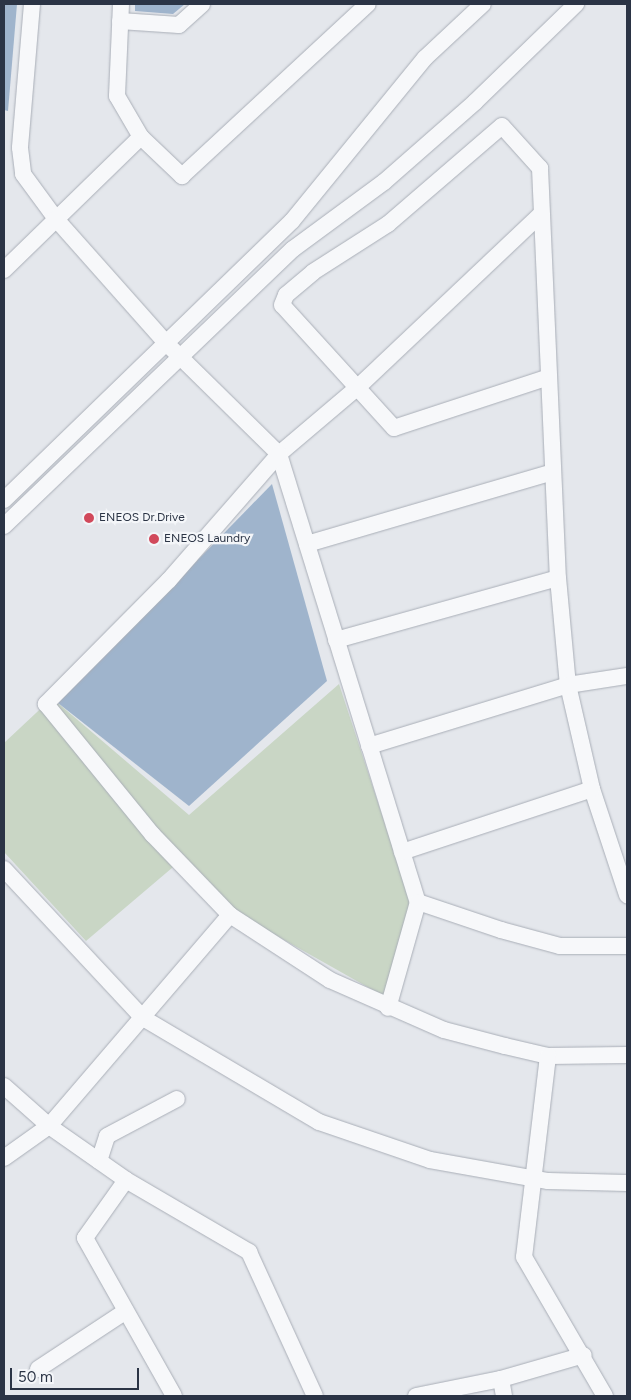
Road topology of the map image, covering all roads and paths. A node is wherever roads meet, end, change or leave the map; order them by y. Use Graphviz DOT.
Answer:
graph roads {
  1 [pos="32,4"];
  2 [pos="121,4"];
  3 [pos="202,4"];
  4 [pos="368,4"];
  5 [pos="483,4"];
  6 [pos="576,4"];
  7 [pos="120,21"];
  8 [pos="140,137"];
  9 [pos="541,214"];
  10 [pos="56,219"];
  11 [pos="4,270"];
  12 [pos="166,342"];
  13 [pos="182,355"];
  14 [pos="549,377"];
  15 [pos="358,387"];
  16 [pos="279,454"];
  17 [pos="553,472"];
  18 [pos="4,500"];
  19 [pos="4,526"];
  20 [pos="307,544"];
  21 [pos="558,578"];
  22 [pos="336,640"];
  23 [pos="627,676"];
  24 [pos="568,685"];
  25 [pos="369,746"];
  26 [pos="592,789"];
  27 [pos="402,852"];
  28 [pos="4,869"];
  29 [pos="627,895"];
  30 [pos="418,902"];
  31 [pos="230,915"];
  32 [pos="627,946"];
  33 [pos="388,1008"];
  34 [pos="143,1018"];
  35 [pos="627,1055"];
  36 [pos="548,1056"];
  37 [pos="4,1086"];
  38 [pos="177,1099"];
  39 [pos="50,1126"];
  40 [pos="4,1158"];
  41 [pos="99,1161"];
  42 [pos="534,1178"];
  43 [pos="126,1180"];
  44 [pos="627,1183"];
  45 [pos="126,1311"];
  46 [pos="584,1355"];
  47 [pos="38,1368"];
  48 [pos="501,1379"];
  49 [pos="461,1391"];
  50 [pos="174,1396"];
  51 [pos="316,1396"];
  52 [pos="416,1396"];
  53 [pos="504,1396"];
  54 [pos="605,1396"];
  1 -- 10 [label="street"];
  2 -- 7 [label="street"];
  3 -- 7 [label="street"];
  4 -- 8 [label="street"];
  5 -- 12 [label="street"];
  6 -- 13 [label="street"];
  7 -- 8 [label="street"];
  8 -- 10 [label="street"];
  9 -- 14 [label="street"];
  9 -- 15 [label="street"];
  9 -- 15 [label="street"];
  10 -- 11 [label="street"];
  10 -- 12 [label="street"];
  12 -- 13 [label="street"];
  12 -- 18 [label="street"];
  13 -- 16 [label="street"];
  13 -- 19 [label="street"];
  14 -- 15 [label="street"];
  14 -- 17 [label="street"];
  15 -- 16 [label="street"];
  16 -- 20 [label="street"];
  16 -- 31 [label="street"];
  17 -- 20 [label="street"];
  17 -- 21 [label="street"];
  20 -- 22 [label="street"];
  21 -- 22 [label="street"];
  21 -- 24 [label="street"];
  22 -- 25 [label="street"];
  23 -- 24 [label="street"];
  24 -- 25 [label="street"];
  24 -- 26 [label="street"];
  25 -- 27 [label="street"];
  26 -- 27 [label="street"];
  26 -- 29 [label="street"];
  27 -- 30 [label="street"];
  28 -- 34 [label="street"];
  30 -- 32 [label="street"];
  30 -- 33 [label="street"];
  31 -- 33 [label="street"];
  31 -- 34 [label="street"];
  33 -- 36 [label="street"];
  34 -- 39 [label="street"];
  34 -- 42 [label="street"];
  35 -- 36 [label="street"];
  36 -- 42 [label="street"];
  37 -- 39 [label="street"];
  38 -- 41 [label="street"];
  39 -- 40 [label="street"];
  39 -- 41 [label="street"];
  41 -- 43 [label="street"];
  42 -- 44 [label="street"];
  42 -- 46 [label="street"];
  43 -- 45 [label="street"];
  43 -- 51 [label="street"];
  45 -- 47 [label="street"];
  45 -- 50 [label="street"];
  46 -- 48 [label="street"];
  46 -- 54 [label="street"];
  48 -- 49 [label="street"];
  48 -- 53 [label="street"];
  49 -- 52 [label="street"];
}
